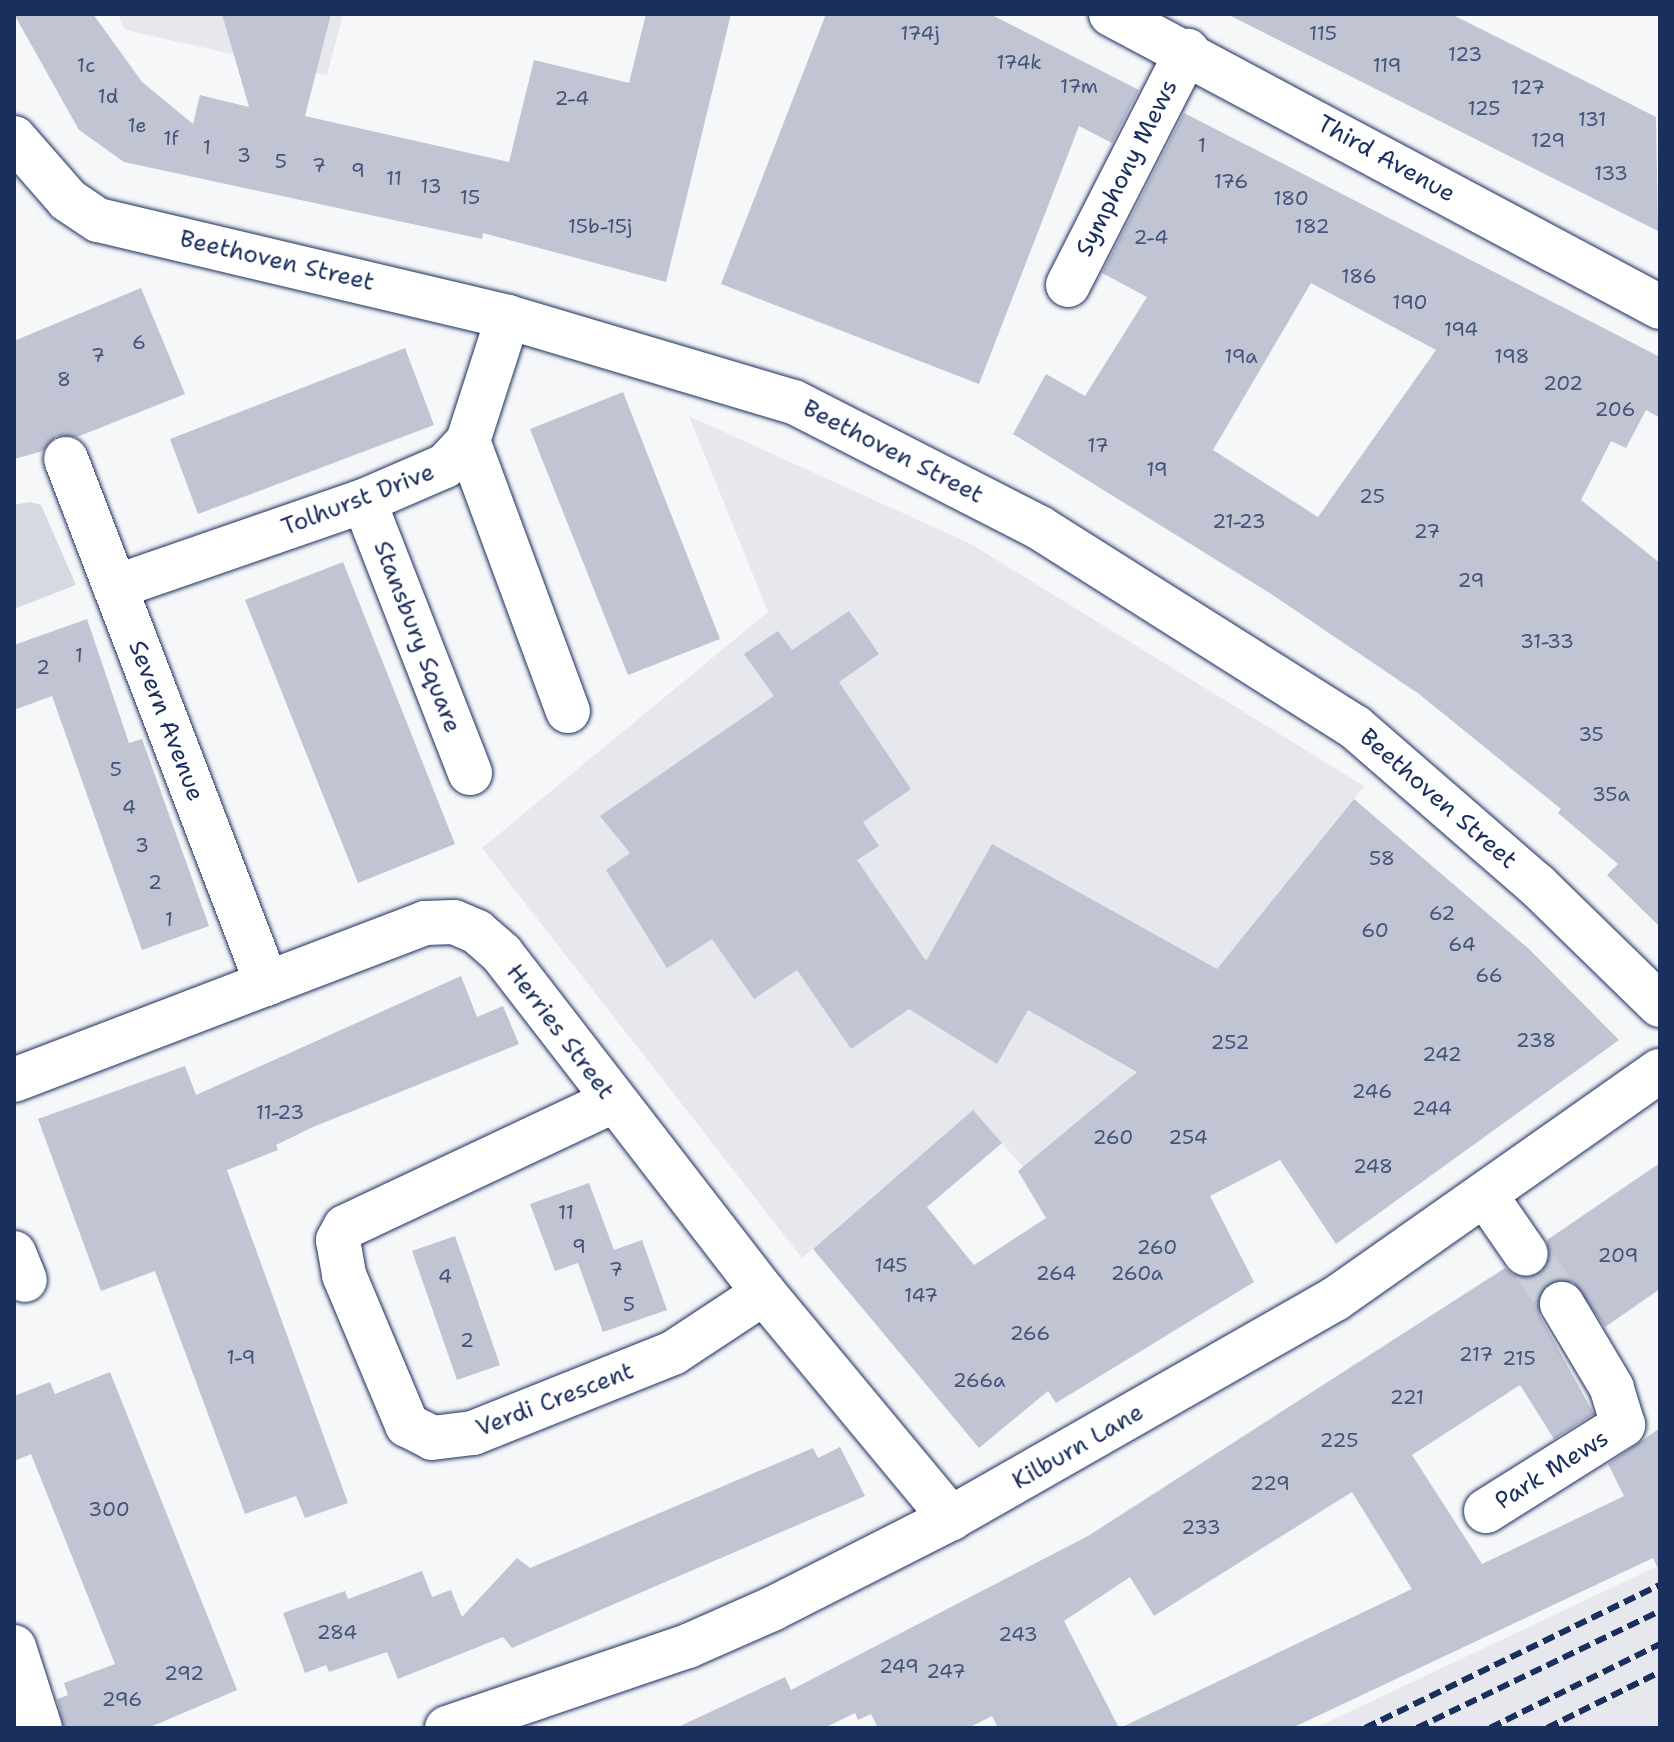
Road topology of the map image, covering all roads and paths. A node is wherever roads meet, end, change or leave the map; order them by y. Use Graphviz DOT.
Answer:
graph roads {
  1 [pos="1111,14"];
  2 [pos="1187,51"];
  3 [pos="14,138"];
  4 [pos="1068,285"];
  5 [pos="1660,307"];
  6 [pos="508,317"];
  7 [pos="468,441"];
  8 [pos="66,459"];
  9 [pos="364,501"];
  10 [pos="115,587"];
  11 [pos="568,711"];
  12 [pos="470,773"];
  13 [pos="267,984"];
  14 [pos="1660,1005"];
  15 [pos="1660,1071"];
  16 [pos="14,1080"];
  17 [pos="613,1101"];
  18 [pos="1486,1196"];
  19 [pos="1526,1254"];
  20 [pos="764,1293"];
  21 [pos="1562,1304"];
  22 [pos="1486,1511"];
  23 [pos="951,1518"];
  24 [pos="14,1647"];
  25 [pos="40,1728"];
  26 [pos="447,1728"];
  1 -- 2 [label="street, Third Avenue"];
  2 -- 4 [label="street, Symphony Mews"];
  2 -- 5 [label="street, Third Avenue"];
  3 -- 6 [label="street, Beethoven Street"];
  6 -- 7 [label="street, Tolhurst Drive"];
  6 -- 14 [label="street, Beethoven Street"];
  7 -- 9 [label="street, Tolhurst Drive"];
  7 -- 11 [label="street"];
  8 -- 10 [label="street, Severn Avenue"];
  9 -- 10 [label="street, Tolhurst Drive"];
  9 -- 12 [label="street, Stansbury Square"];
  10 -- 13 [label="street, Severn Avenue"];
  13 -- 16 [label="street, Herries Street"];
  13 -- 17 [label="street, Herries Street"];
  15 -- 18 [label="street, Kilburn Lane"];
  17 -- 20 [label="street, Herries Street"];
  17 -- 20 [label="street, Verdi Crescent"];
  18 -- 19 [label="street"];
  18 -- 23 [label="street, Kilburn Lane"];
  20 -- 23 [label="street, Herries Street"];
  21 -- 22 [label="street, Park Mews"];
  23 -- 26 [label="street, Kilburn Lane"];
  24 -- 25 [label="street"];
}
